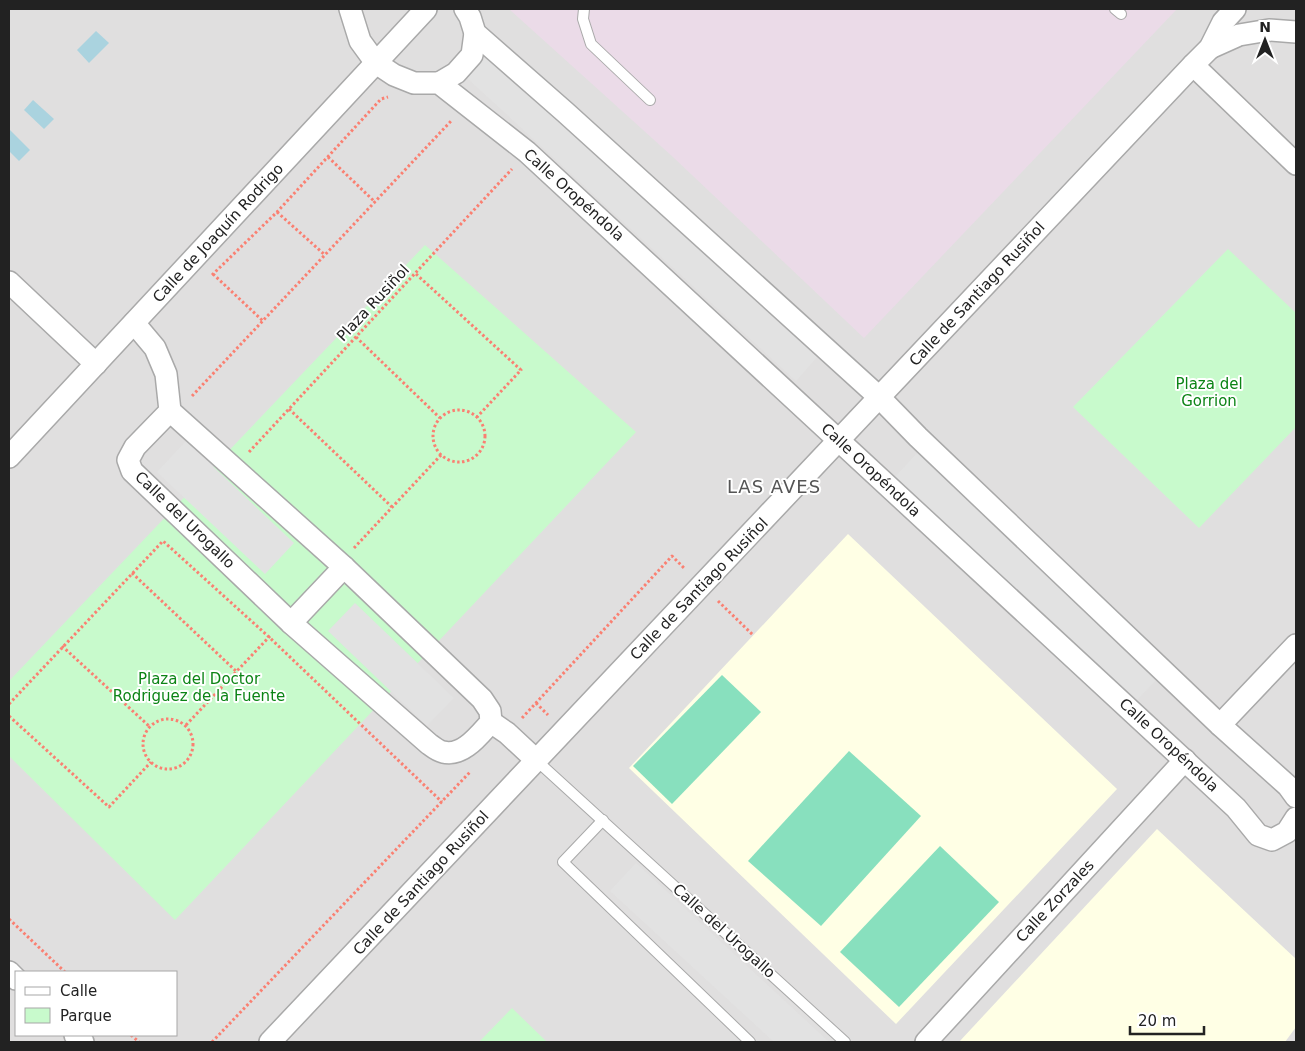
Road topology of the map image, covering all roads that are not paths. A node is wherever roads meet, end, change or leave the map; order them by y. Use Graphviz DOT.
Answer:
graph roads {
  1 [pos="426,9"];
  2 [pos="465,9"];
  3 [pos="584,9"];
  4 [pos="1235,9"];
  5 [pos="354,12"];
  6 [pos="1296,32"];
  7 [pos="475,33"];
  8 [pos="1210,48"];
  9 [pos="376,63"];
  10 [pos="1193,65"];
  11 [pos="439,84"];
  12 [pos="650,100"];
  13 [pos="1296,164"];
  14 [pos="9,282"];
  15 [pos="134,323"];
  16 [pos="96,364"];
  17 [pos="879,397"];
  18 [pos="172,413"];
  19 [pos="839,440"];
  20 [pos="9,457"];
  21 [pos="341,566"];
  22 [pos="289,621"];
  23 [pos="1296,645"];
  24 [pos="1220,725"];
  25 [pos="499,728"];
  26 [pos="536,760"];
  27 [pos="1185,760"];
  28 [pos="1296,797"];
  29 [pos="1296,818"];
  30 [pos="603,820"];
  31 [pos="270,1042"];
  32 [pos="750,1042"];
  33 [pos="845,1042"];
  34 [pos="926,1042"];
  1 -- 9 [label="street, Calle de Joaquín Rodrigo"];
  2 -- 7 [label="street"];
  3 -- 12 [label="lane"];
  4 -- 8 [label="street"];
  5 -- 9 [label="street"];
  6 -- 8 [label="street"];
  7 -- 11 [label="street"];
  7 -- 17 [label="street"];
  8 -- 10 [label="street, Calle de Santiago Rusiñol"];
  9 -- 11 [label="street"];
  9 -- 15 [label="street, Calle de Joaquín Rodrigo"];
  10 -- 13 [label="street"];
  10 -- 17 [label="street, Calle de Santiago Rusiñol"];
  11 -- 19 [label="street, Calle Oropéndola"];
  14 -- 16 [label="street"];
  15 -- 16 [label="street, Calle de Joaquín Rodrigo"];
  15 -- 18 [label="street"];
  16 -- 20 [label="street, Calle de Joaquín Rodrigo"];
  17 -- 19 [label="street, Calle de Santiago Rusiñol"];
  17 -- 24 [label="street"];
  18 -- 21 [label="street, Calle del Urogallo"];
  18 -- 22 [label="street, Calle del Urogallo"];
  19 -- 26 [label="street, Calle de Santiago Rusiñol"];
  19 -- 27 [label="street, Calle Oropéndola"];
  21 -- 22 [label="street"];
  21 -- 25 [label="street, Calle del Urogallo"];
  22 -- 25 [label="street, Calle del Urogallo"];
  23 -- 24 [label="street"];
  24 -- 28 [label="street"];
  25 -- 26 [label="street, Calle del Urogallo"];
  26 -- 30 [label="lane, Calle del Urogallo"];
  26 -- 31 [label="street, Calle de Santiago Rusiñol"];
  27 -- 29 [label="street, Calle Oropéndola"];
  27 -- 34 [label="street, Calle Zorzales"];
  30 -- 32 [label="lane"];
  30 -- 33 [label="lane, Calle del Urogallo"];
}
